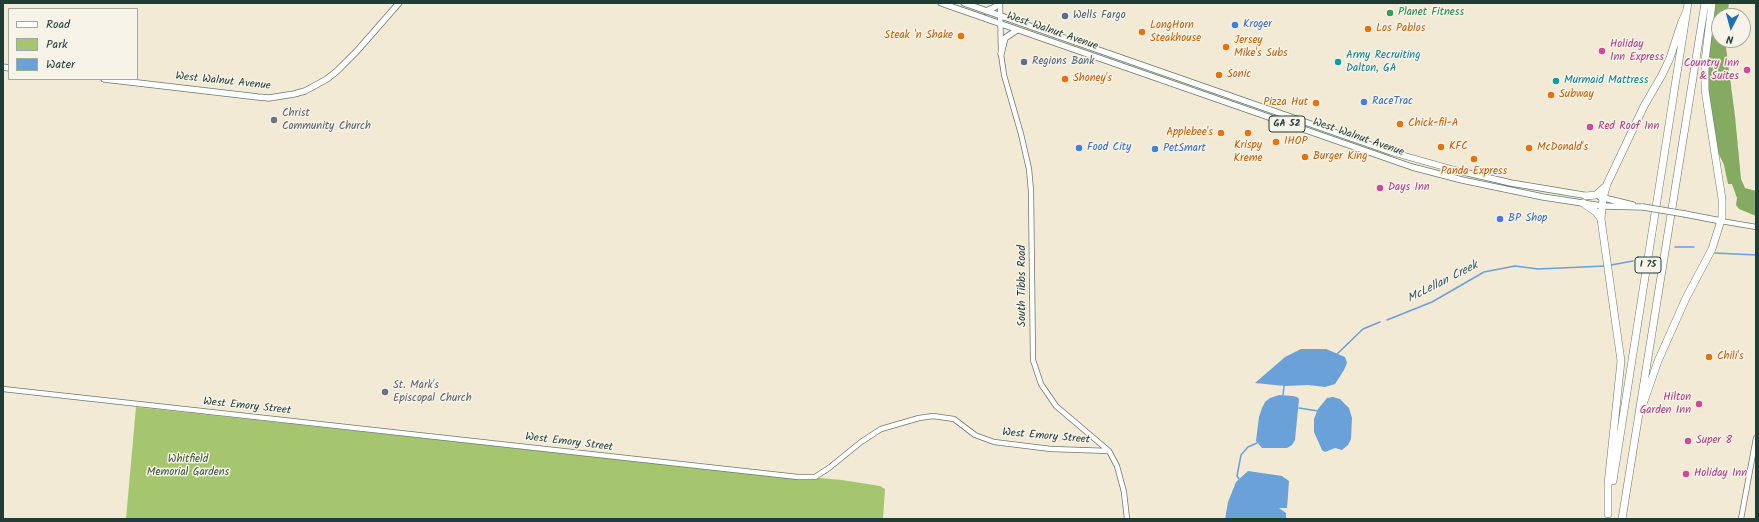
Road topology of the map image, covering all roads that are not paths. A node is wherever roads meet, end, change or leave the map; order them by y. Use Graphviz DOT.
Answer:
graph roads {
  1 [pos="398,3"];
  2 [pos="941,3"];
  3 [pos="964,3"];
  4 [pos="999,3"];
  5 [pos="1705,3"];
  6 [pos="1712,3"];
  7 [pos="1688,6"];
  8 [pos="986,11"];
  9 [pos="1000,16"];
  10 [pos="1000,24"];
  11 [pos="1017,30"];
  12 [pos="1001,54"];
  13 [pos="113,80"];
  14 [pos="1607,184"];
  15 [pos="1603,198"];
  16 [pos="1584,199"];
  17 [pos="1602,206"];
  18 [pos="1642,207"];
  19 [pos="1601,219"];
  20 [pos="1721,221"];
  21 [pos="1756,227"];
  22 [pos="3,389"];
  23 [pos="1639,413"];
  24 [pos="1756,438"];
  25 [pos="1110,451"];
  26 [pos="1607,516"];
  27 [pos="1127,519"];
  28 [pos="1622,519"];
  29 [pos="1741,519"];
  1 -- 13 [label="main road, West Walnut Avenue"];
  2 -- 10 [label="main road, West Walnut Avenue / GA 52"];
  3 -- 8 [label="main road, West Walnut Avenue / GA 52"];
  4 -- 8 [label="main road"];
  4 -- 9 [label="street, South Tibbs Road"];
  5 -- 23 [label="highway, I 75"];
  6 -- 20 [label="highway"];
  7 -- 14 [label="highway"];
  7 -- 26 [label="highway, I 75"];
  8 -- 9 [label="main road, West Walnut Avenue / GA 52"];
  9 -- 10 [label="street, South Tibbs Road"];
  9 -- 16 [label="main road, West Walnut Avenue / GA 52"];
  10 -- 11 [label="main road, West Walnut Avenue / GA 52"];
  10 -- 12 [label="street, South Tibbs Road"];
  11 -- 12 [label="main road"];
  11 -- 16 [label="main road, West Walnut Avenue / GA 52"];
  12 -- 25 [label="street, South Tibbs Road"];
  14 -- 15 [label="highway"];
  14 -- 16 [label="highway"];
  15 -- 16 [label="main road, West Walnut Avenue / GA 52"];
  15 -- 17 [label="highway"];
  15 -- 18 [label="main road, West Walnut Avenue / GA 52"];
  16 -- 17 [label="main road, West Walnut Avenue / GA 52"];
  16 -- 19 [label="highway"];
  17 -- 18 [label="main road, West Walnut Avenue / GA 52"];
  17 -- 19 [label="highway"];
  18 -- 20 [label="main road, West Walnut Avenue / GA 52, bridge"];
  19 -- 26 [label="highway"];
  20 -- 21 [label="street"];
  20 -- 23 [label="highway"];
  22 -- 25 [label="street, West Emory Street"];
  23 -- 28 [label="highway, I 75"];
  24 -- 29 [label="street"];
  25 -- 27 [label="street, South Tibbs Road"];
}
